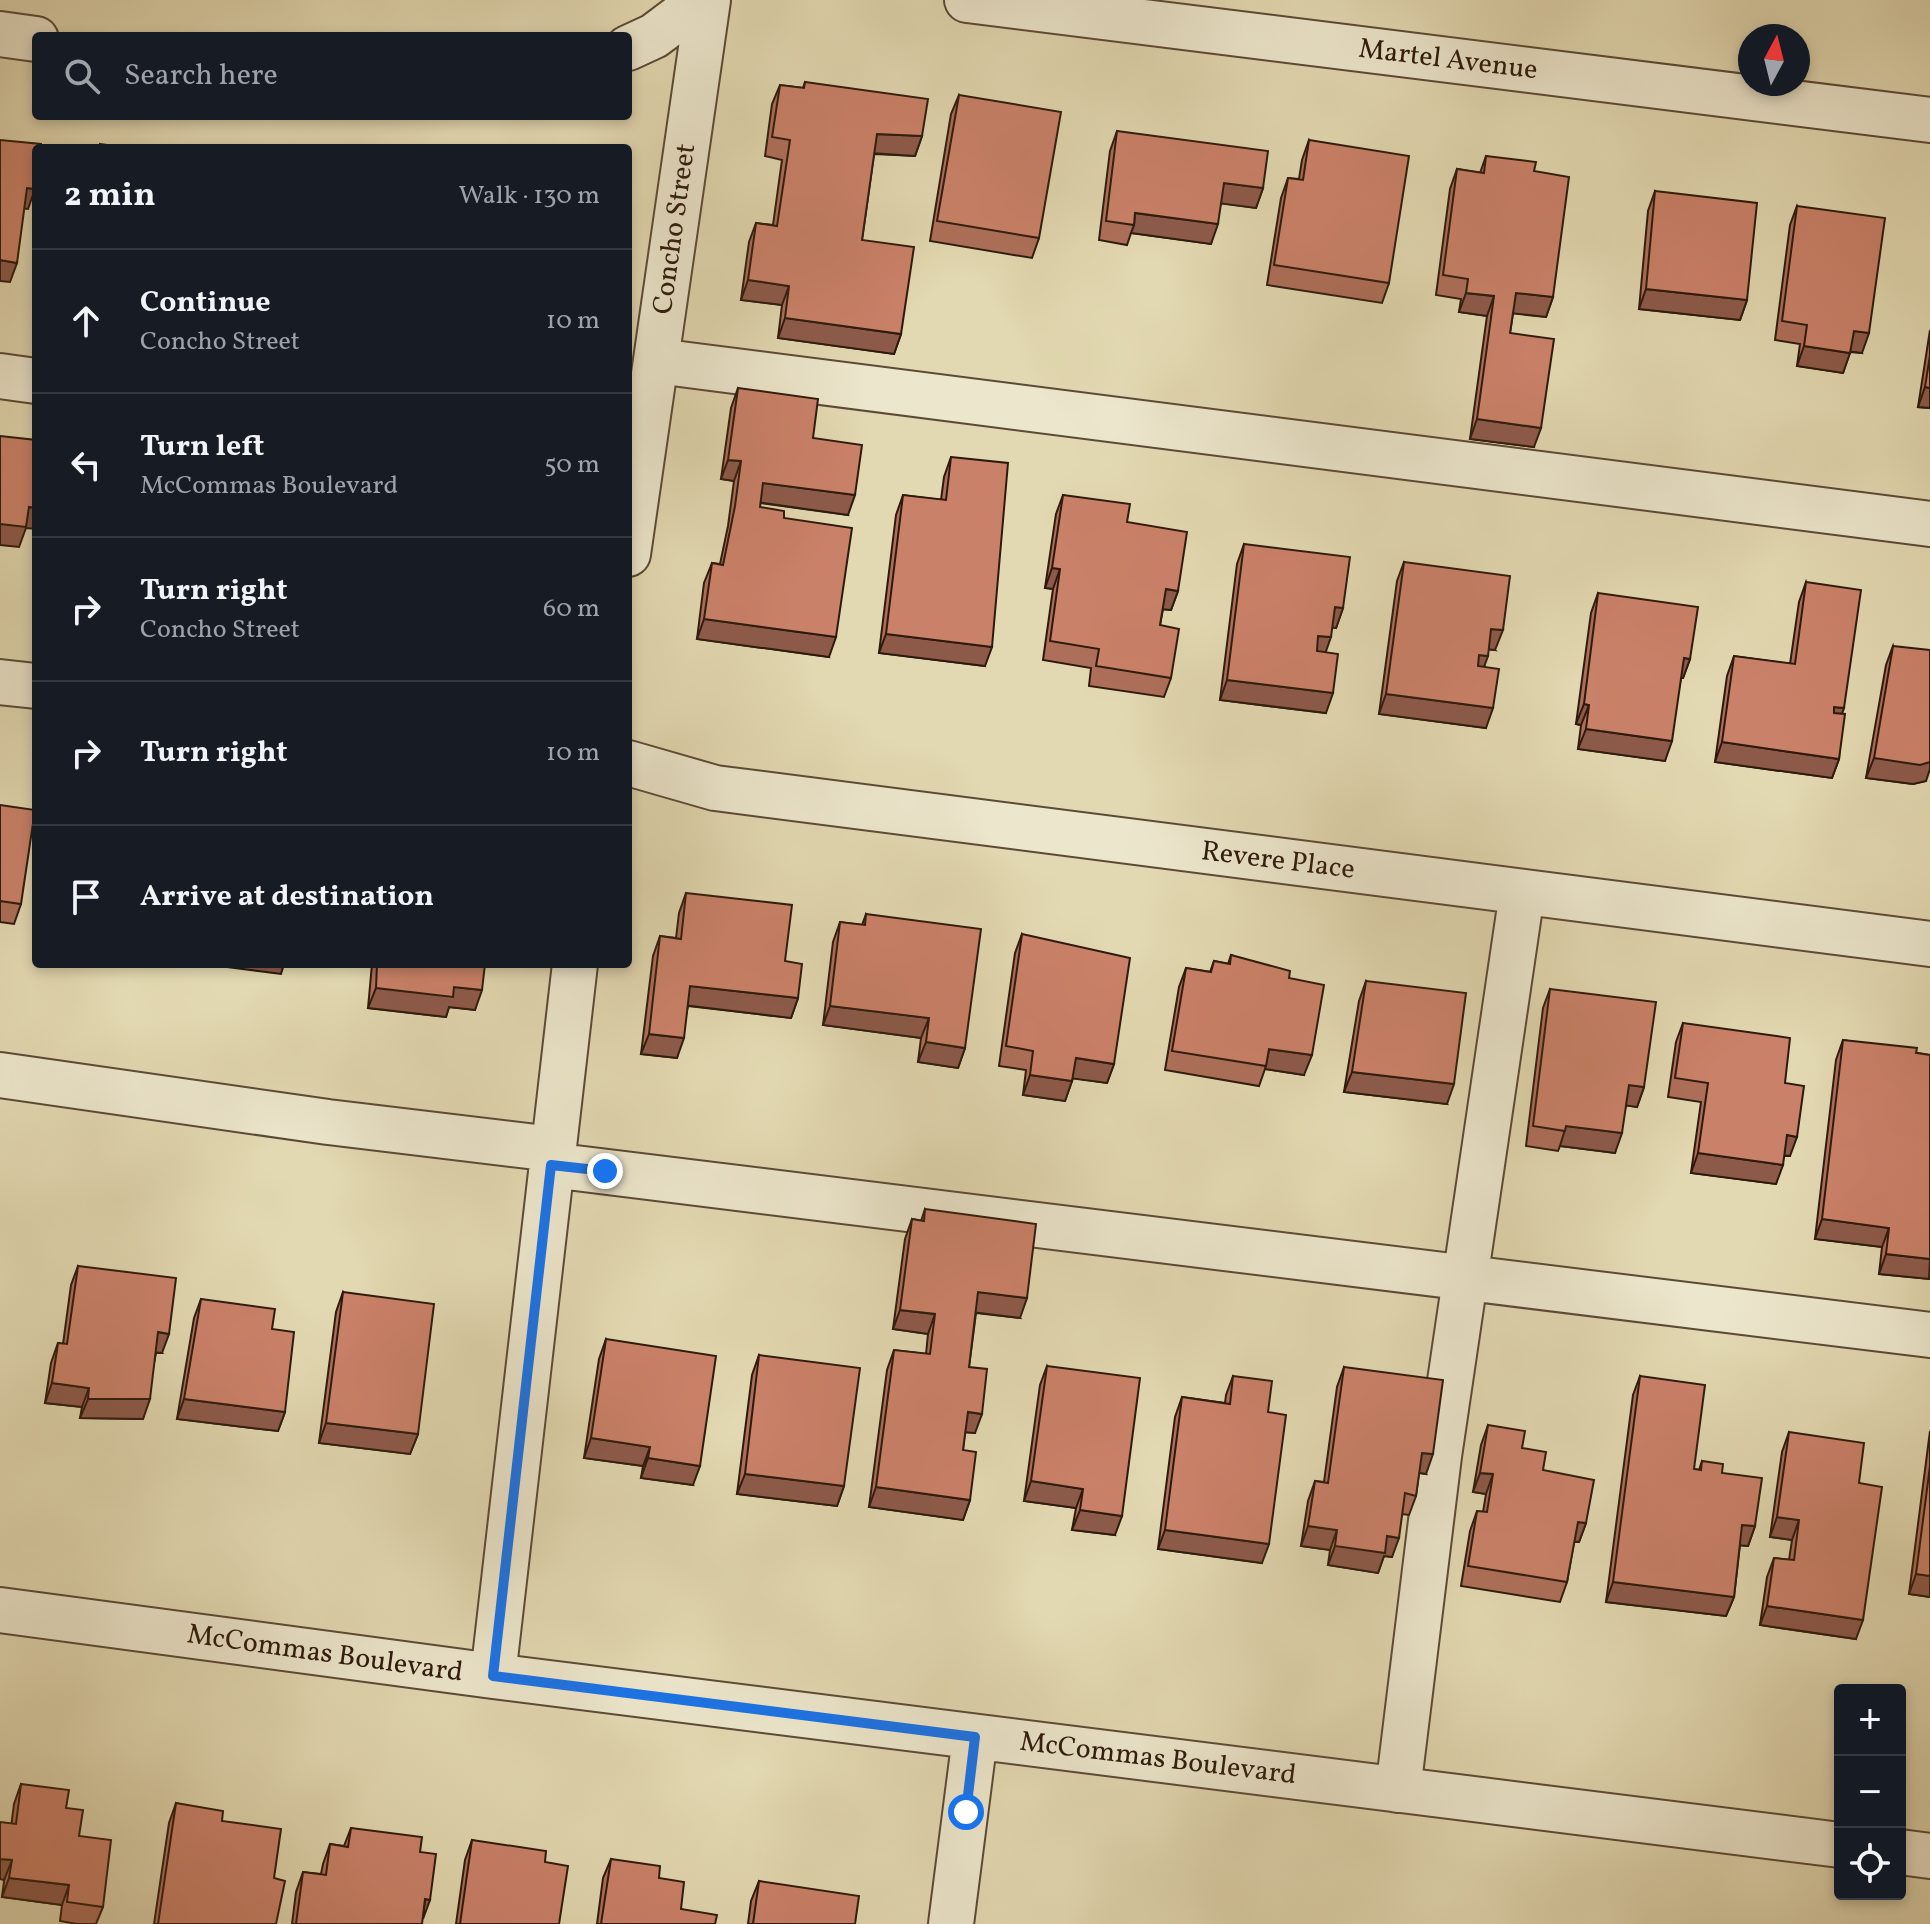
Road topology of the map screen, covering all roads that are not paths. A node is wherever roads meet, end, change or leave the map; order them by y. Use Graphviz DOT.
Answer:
graph roads {
  1 [pos="705,0"];
  2 [pos="967,0"];
  3 [pos="0,34"];
  4 [pos="32,38"];
  5 [pos="632,46"];
  6 [pos="1930,120"];
  7 [pos="657,361"];
  8 [pos="0,376"];
  9 [pos="32,380"];
  10 [pos="634,459"];
  11 [pos="632,491"];
  12 [pos="1930,524"];
  13 [pos="0,682"];
  14 [pos="32,686"];
  15 [pos="632,764"];
  16 [pos="1522,893"];
  17 [pos="1930,944"];
  18 [pos="575,968"];
  19 [pos="0,1075"];
  20 [pos="552,1157"];
  21 [pos="1465,1277"];
  22 [pos="1930,1335"];
  23 [pos="0,1610"];
  24 [pos="493,1676"];
  25 [pos="975,1737"];
  26 [pos="1398,1790"];
  27 [pos="1834,1844"];
  28 [pos="1906,1853"];
  29 [pos="1930,1856"];
  30 [pos="951,1924"];
  1 -- 5 [label="street"];
  1 -- 7 [label="street, Concho Street"];
  2 -- 6 [label="street, Martel Avenue"];
  3 -- 4 [label="street"];
  7 -- 10 [label="street, Concho Street"];
  7 -- 12 [label="street"];
  8 -- 9 [label="street"];
  10 -- 11 [label="street, Concho Street"];
  13 -- 14 [label="street"];
  15 -- 16 [label="street, Revere Place"];
  16 -- 17 [label="street, Revere Place"];
  16 -- 21 [label="street"];
  18 -- 20 [label="street"];
  19 -- 20 [label="street"];
  20 -- 21 [label="street"];
  20 -- 24 [label="street"];
  21 -- 22 [label="street"];
  21 -- 26 [label="street"];
  23 -- 24 [label="street, McCommas Boulevard"];
  24 -- 25 [label="street, McCommas Boulevard"];
  25 -- 26 [label="street, McCommas Boulevard"];
  25 -- 30 [label="street"];
  26 -- 27 [label="street, McCommas Boulevard"];
  28 -- 29 [label="street"];
}
